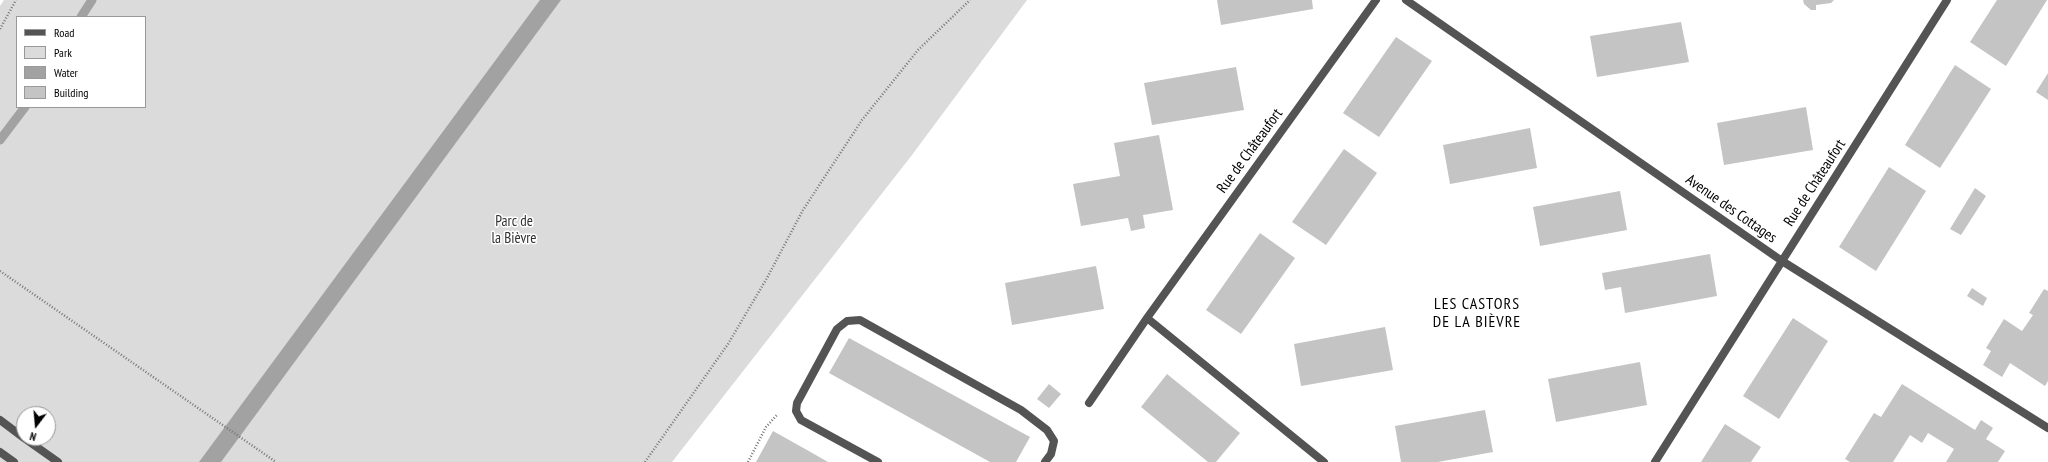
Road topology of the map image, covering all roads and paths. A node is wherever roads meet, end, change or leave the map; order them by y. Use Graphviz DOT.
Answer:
graph roads {
  1 [pos="16,0"];
  2 [pos="970,0"];
  3 [pos="1376,0"];
  4 [pos="1406,0"];
  5 [pos="1947,0"];
  6 [pos="0,29"];
  7 [pos="1782,261"];
  8 [pos="0,271"];
  9 [pos="1147,318"];
  10 [pos="1089,403"];
  11 [pos="796,411"];
  12 [pos="0,420"];
  13 [pos="2048,428"];
  14 [pos="16,432"];
  15 [pos="35,446"];
  16 [pos="0,452"];
  17 [pos="14,462"];
  18 [pos="58,462"];
  19 [pos="276,462"];
  20 [pos="645,462"];
  21 [pos="748,462"];
  22 [pos="878,462"];
  23 [pos="1045,462"];
  24 [pos="1324,462"];
  25 [pos="1655,462"];
  1 -- 6 [label="path"];
  2 -- 20 [label="path"];
  3 -- 9 [label="street, Rue de Châteaufort"];
  4 -- 7 [label="street, Avenue des Cottages"];
  5 -- 7 [label="street, Rue de Châteaufort"];
  7 -- 13 [label="street, Avenue des Cottages"];
  7 -- 25 [label="street, Rue de Châteaufort"];
  8 -- 19 [label="path"];
  9 -- 10 [label="street, Rue de Châteaufort"];
  9 -- 24 [label="street"];
  11 -- 21 [label="path"];
  11 -- 22 [label="street"];
  11 -- 23 [label="street"];
  12 -- 14 [label="street"];
  15 -- 18 [label="street"];
  16 -- 17 [label="street"];
}
